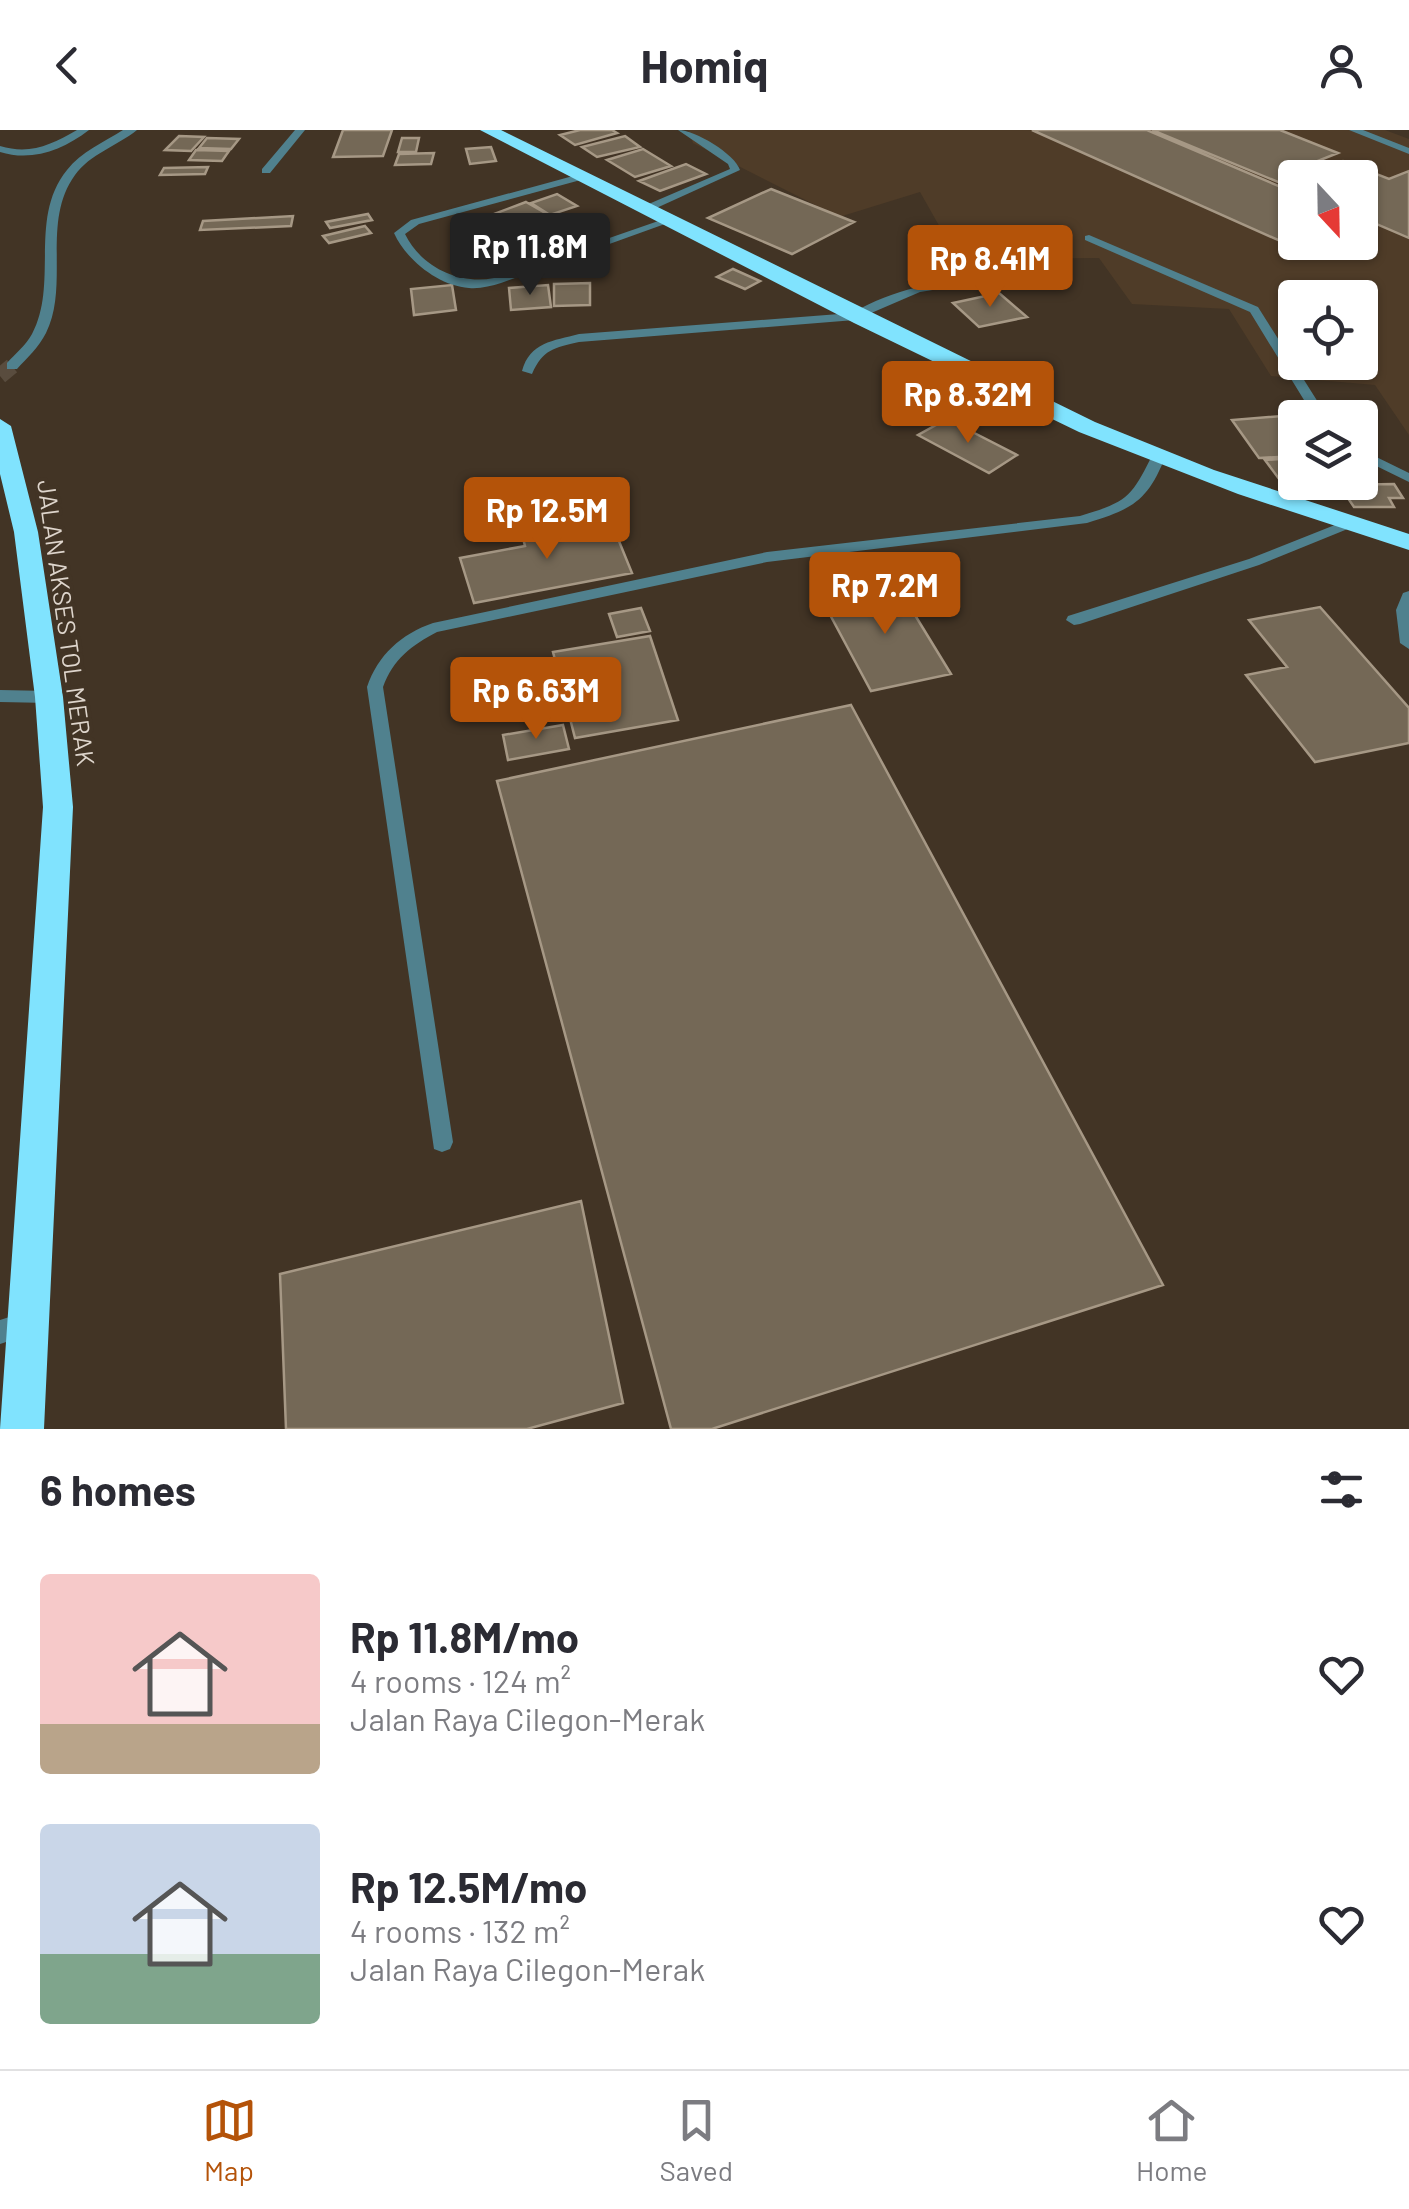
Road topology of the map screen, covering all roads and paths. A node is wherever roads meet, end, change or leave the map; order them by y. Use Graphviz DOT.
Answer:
graph roads {
  1 [pos="84,130"];
  2 [pos="131,130"];
  3 [pos="300,130"];
  4 [pos="488,130"];
  5 [pos="683,130"];
  6 [pos="1354,130"];
  7 [pos="0,149"];
  8 [pos="1409,151"];
  9 [pos="266,171"];
  10 [pos="584,176"];
  11 [pos="648,208"];
  12 [pos="670,220"];
  13 [pos="1089,238"];
  14 [pos="985,279"];
  15 [pos="855,316"];
  16 [pos="12,366"];
  17 [pos="528,371"];
  18 [pos="1311,400"];
  19 [pos="0,426"];
  20 [pos="1159,456"];
  21 [pos="1378,462"];
  22 [pos="1409,478"];
  23 [pos="1350,523"];
  24 [pos="1409,542"];
  25 [pos="1409,597"];
  26 [pos="1074,620"];
  27 [pos="1409,643"];
  28 [pos="0,696"];
  29 [pos="49,697"];
  30 [pos="442,1142"];
  31 [pos="14,1328"];
  32 [pos="22,1429"];
  1 -- 7 [label="lane"];
  2 -- 16 [label="street"];
  3 -- 9 [label="lane"];
  4 -- 10 [label="highway"];
  5 -- 11 [label="lane"];
  6 -- 8 [label="lane"];
  10 -- 11 [label="highway"];
  10 -- 12 [label="lane"];
  11 -- 12 [label="highway"];
  12 -- 15 [label="highway"];
  13 -- 18 [label="lane"];
  14 -- 15 [label="lane"];
  15 -- 17 [label="lane"];
  15 -- 20 [label="highway"];
  19 -- 29 [label="highway, JALAN AKSES TOL MERAK"];
  20 -- 23 [label="highway"];
  20 -- 30 [label="lane"];
  21 -- 22 [label="lane"];
  23 -- 24 [label="highway"];
  23 -- 26 [label="lane"];
  25 -- 27 [label="street"];
  28 -- 29 [label="lane"];
  29 -- 31 [label="highway, JALAN AKSES TOL MERAK"];
  31 -- 32 [label="highway, JALAN AKSES TOL MERAK"];
}
